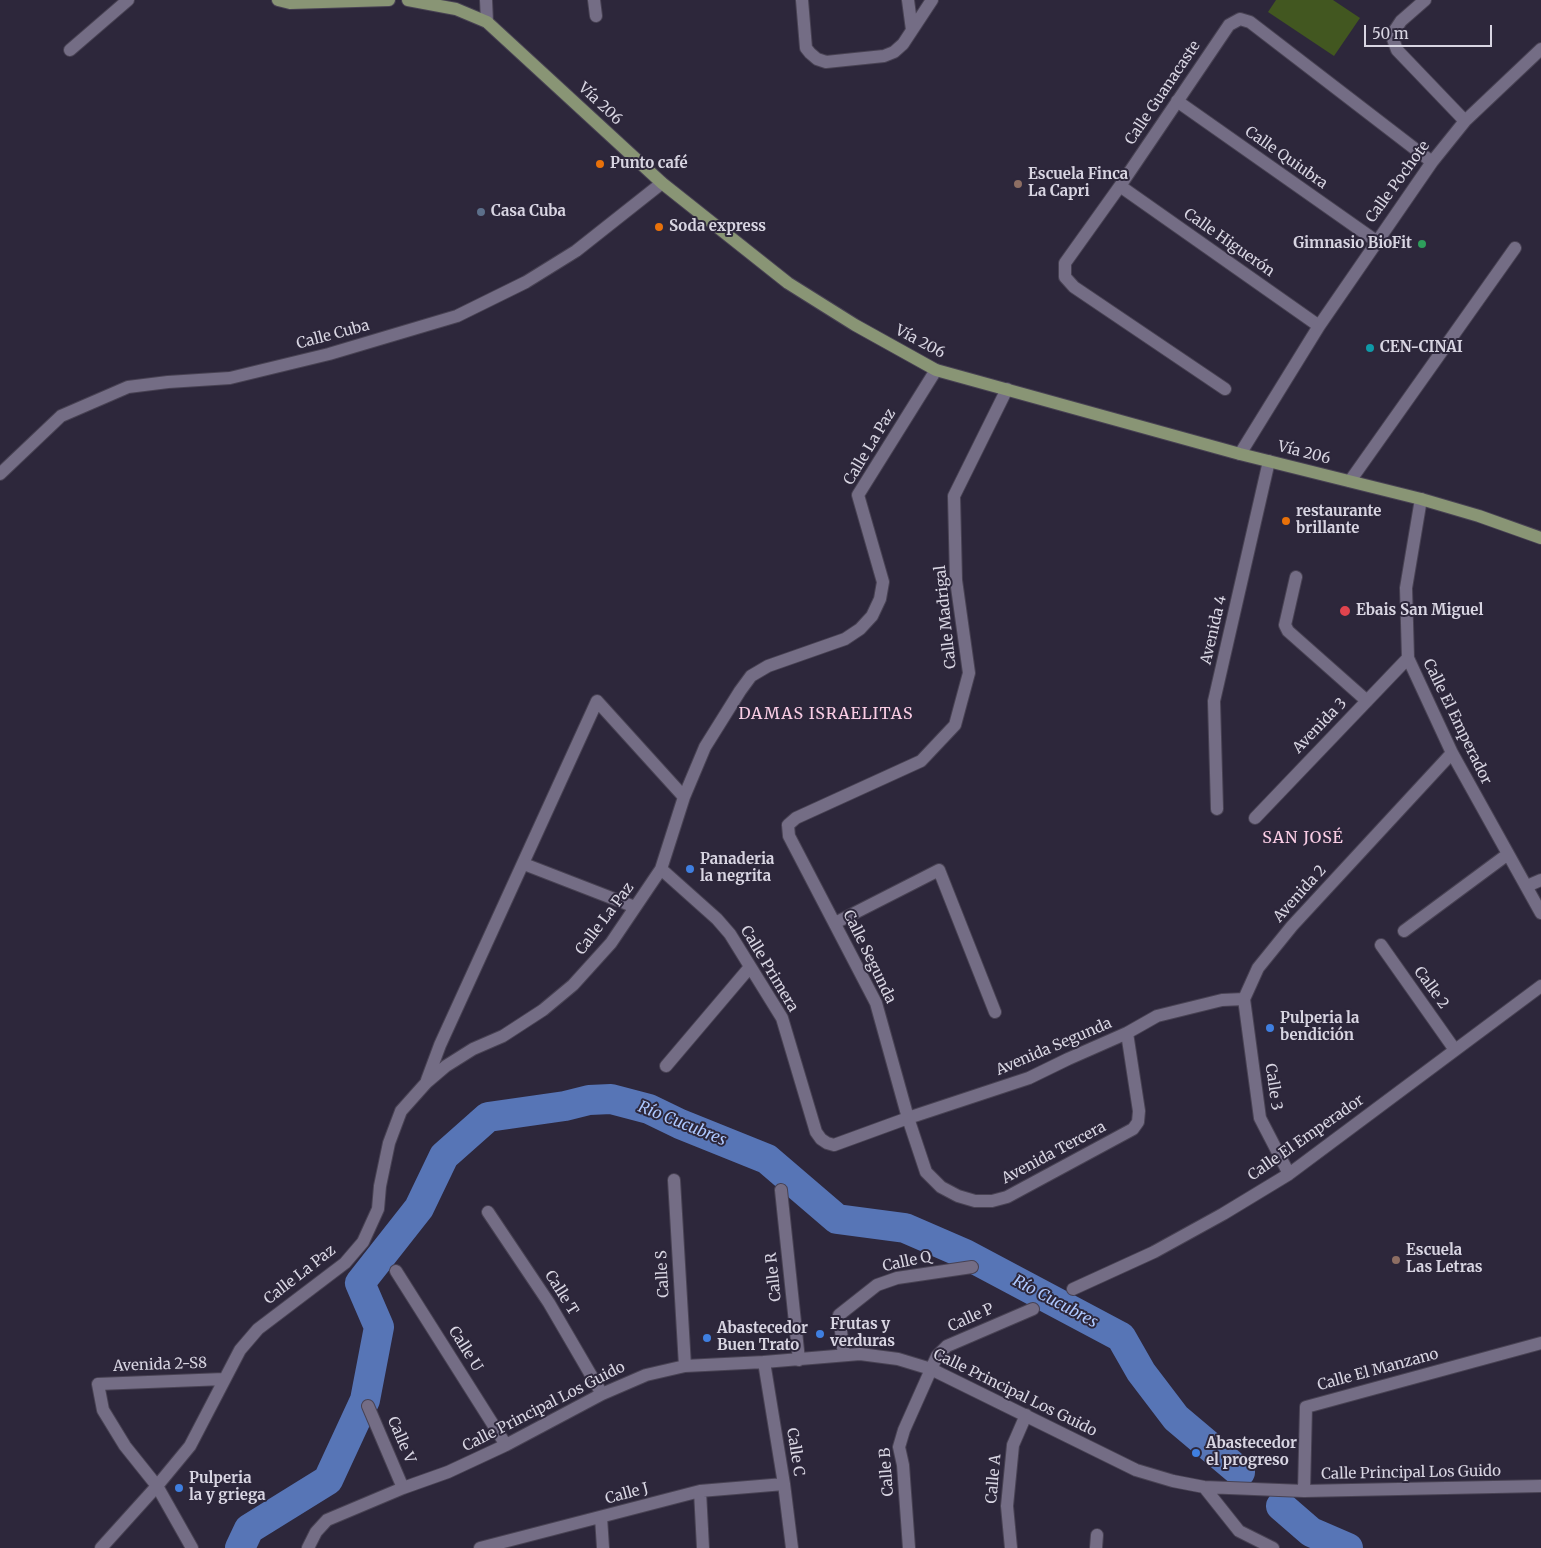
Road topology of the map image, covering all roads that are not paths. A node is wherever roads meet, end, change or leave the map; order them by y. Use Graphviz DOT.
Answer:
graph roads {
  1 [pos="128,0"];
  2 [pos="278,0"];
  3 [pos="389,0"];
  4 [pos="408,0"];
  5 [pos="486,0"];
  6 [pos="594,0"];
  7 [pos="802,0"];
  8 [pos="908,0"];
  9 [pos="932,0"];
  10 [pos="1425,0"];
  11 [pos="596,16"];
  12 [pos="487,22"];
  13 [pos="912,30"];
  14 [pos="1541,49"];
  15 [pos="70,50"];
  16 [pos="1177,101"];
  17 [pos="1465,121"];
  18 [pos="1432,162"];
  19 [pos="662,183"];
  20 [pos="1120,186"];
  21 [pos="1376,241"];
  22 [pos="1515,248"];
  23 [pos="1319,326"];
  24 [pos="936,370"];
  25 [pos="1007,389"];
  26 [pos="1225,389"];
  27 [pos="1240,454"];
  28 [pos="1268,461"];
  29 [pos="0,474"];
  30 [pos="1350,481"];
  31 [pos="1421,499"];
  32 [pos="1541,538"];
  33 [pos="1296,577"];
  34 [pos="1408,658"];
  35 [pos="1367,701"];
  36 [pos="1452,753"];
  37 [pos="684,797"];
  38 [pos="1217,809"];
  39 [pos="796,818"];
  40 [pos="1255,818"];
  41 [pos="1508,854"];
  42 [pos="524,864"];
  43 [pos="661,869"];
  44 [pos="1541,880"];
  45 [pos="1527,886"];
  46 [pos="635,907"];
  47 [pos="1541,913"];
  48 [pos="836,924"];
  49 [pos="1404,931"];
  50 [pos="1381,945"];
  51 [pos="750,967"];
  52 [pos="1541,986"];
  53 [pos="1244,999"];
  54 [pos="995,1012"];
  55 [pos="1127,1033"];
  56 [pos="1455,1050"];
  57 [pos="666,1066"];
  58 [pos="426,1083"];
  59 [pos="908,1118"];
  60 [pos="821,1139"];
  61 [pos="1289,1174"];
  62 [pos="674,1180"];
  63 [pos="781,1190"];
  64 [pos="488,1212"];
  65 [pos="972,1267"];
  66 [pos="396,1271"];
  67 [pos="1073,1289"];
  68 [pos="1033,1308"];
  69 [pos="1541,1342"];
  70 [pos="844,1356"];
  71 [pos="799,1360"];
  72 [pos="764,1362"];
  73 [pos="685,1366"];
  74 [pos="931,1369"];
  75 [pos="224,1379"];
  76 [pos="602,1394"];
  77 [pos="368,1406"];
  78 [pos="1026,1415"];
  79 [pos="506,1445"];
  80 [pos="784,1484"];
  81 [pos="157,1486"];
  82 [pos="1541,1486"];
  83 [pos="1204,1487"];
  84 [pos="403,1488"];
  85 [pos="1304,1491"];
  86 [pos="700,1492"];
  87 [pos="601,1517"];
  88 [pos="101,1548"];
  89 [pos="192,1548"];
  90 [pos="308,1548"];
  91 [pos="484,1548"];
  92 [pos="603,1548"];
  93 [pos="703,1548"];
  94 [pos="792,1548"];
  95 [pos="909,1548"];
  96 [pos="1011,1548"];
  97 [pos="1273,1548"];
  1 -- 15 [label="street"];
  2 -- 3 [label="main road"];
  4 -- 12 [label="main road, Vía 206"];
  5 -- 12 [label="street"];
  6 -- 11 [label="street"];
  7 -- 13 [label="street"];
  8 -- 13 [label="street"];
  9 -- 13 [label="street"];
  10 -- 17 [label="street"];
  12 -- 19 [label="main road, Vía 206"];
  14 -- 17 [label="street, Calle Pochote"];
  16 -- 18 [label="street, Calle Guanacaste"];
  16 -- 20 [label="street, Calle Guanacaste"];
  16 -- 21 [label="street, Calle Quiubra"];
  17 -- 18 [label="street, Calle Pochote"];
  18 -- 21 [label="street, Calle Pochote"];
  19 -- 24 [label="main road, Vía 206"];
  19 -- 29 [label="street, Calle Cuba"];
  20 -- 23 [label="street, Calle Higuerón"];
  20 -- 26 [label="street, Calle Guanacaste"];
  21 -- 23 [label="street, Calle Pochote"];
  22 -- 30 [label="street"];
  23 -- 27 [label="street, Calle Pochote"];
  24 -- 25 [label="main road, Vía 206"];
  24 -- 37 [label="street, Calle La Paz"];
  25 -- 27 [label="main road, Vía 206"];
  25 -- 39 [label="street, Calle Madrigal"];
  27 -- 28 [label="main road, Vía 206"];
  28 -- 30 [label="main road, Vía 206"];
  28 -- 38 [label="street, Avenida 4"];
  30 -- 31 [label="main road, Vía 206"];
  31 -- 32 [label="main road, Vía 206"];
  31 -- 34 [label="street, Calle El Emperador"];
  33 -- 35 [label="street"];
  34 -- 35 [label="street, Avenida 3"];
  34 -- 36 [label="street, Calle El Emperador"];
  35 -- 40 [label="street, Avenida 3"];
  36 -- 41 [label="street, Calle El Emperador"];
  36 -- 53 [label="street, Avenida 2"];
  37 -- 42 [label="street"];
  37 -- 43 [label="street, Calle La Paz"];
  39 -- 48 [label="street, Calle Segunda"];
  41 -- 45 [label="street, Calle El Emperador"];
  41 -- 49 [label="street"];
  42 -- 46 [label="street"];
  42 -- 58 [label="street"];
  43 -- 46 [label="street, Calle La Paz"];
  43 -- 51 [label="street, Calle Primera"];
  44 -- 45 [label="street"];
  45 -- 47 [label="street, Calle El Emperador"];
  46 -- 58 [label="street, Calle La Paz"];
  48 -- 54 [label="street"];
  48 -- 59 [label="street, Calle Segunda"];
  50 -- 56 [label="street, Calle 2"];
  51 -- 57 [label="street"];
  51 -- 60 [label="street, Calle Primera"];
  52 -- 56 [label="street, Calle El Emperador"];
  53 -- 55 [label="street, Avenida Segunda"];
  53 -- 61 [label="street, Calle 3"];
  55 -- 59 [label="street, Avenida Segunda"];
  55 -- 59 [label="street, Avenida Tercera"];
  56 -- 61 [label="street, Calle El Emperador"];
  58 -- 75 [label="street, Calle La Paz"];
  59 -- 60 [label="street, Avenida Segunda"];
  61 -- 67 [label="street, Calle El Emperador"];
  62 -- 73 [label="street, Calle S"];
  63 -- 71 [label="street, Calle R"];
  64 -- 76 [label="street, Calle T"];
  65 -- 70 [label="street, Calle Q"];
  66 -- 79 [label="street, Calle U"];
  68 -- 74 [label="street, Calle P"];
  69 -- 85 [label="street, Calle El Manzano"];
  70 -- 71 [label="street, Calle Principal Los Guido"];
  70 -- 74 [label="street, Calle Principal Los Guido"];
  71 -- 72 [label="street, Calle Principal Los Guido"];
  72 -- 73 [label="street, Calle Principal Los Guido"];
  72 -- 80 [label="street, Calle C"];
  73 -- 76 [label="street, Calle Principal Los Guido"];
  74 -- 78 [label="street, Calle Principal Los Guido"];
  74 -- 95 [label="street, Calle B"];
  75 -- 81 [label="street, Calle La Paz"];
  75 -- 81 [label="street, Avenida 2-S8"];
  76 -- 79 [label="street, Calle Principal Los Guido"];
  77 -- 84 [label="street, Calle V"];
  78 -- 83 [label="street, Calle Principal Los Guido"];
  78 -- 96 [label="street, Calle A"];
  79 -- 84 [label="street, Calle Principal Los Guido"];
  80 -- 86 [label="street, Calle J"];
  80 -- 94 [label="street, Calle C"];
  81 -- 88 [label="street, Calle La Paz"];
  81 -- 89 [label="street"];
  82 -- 85 [label="street, Calle Principal Los Guido"];
  83 -- 85 [label="street, Calle Principal Los Guido"];
  83 -- 97 [label="street"];
  84 -- 90 [label="street, Calle Principal Los Guido"];
  86 -- 87 [label="street, Calle J"];
  86 -- 93 [label="street"];
  87 -- 91 [label="street, Calle J"];
  87 -- 92 [label="street"];
}
